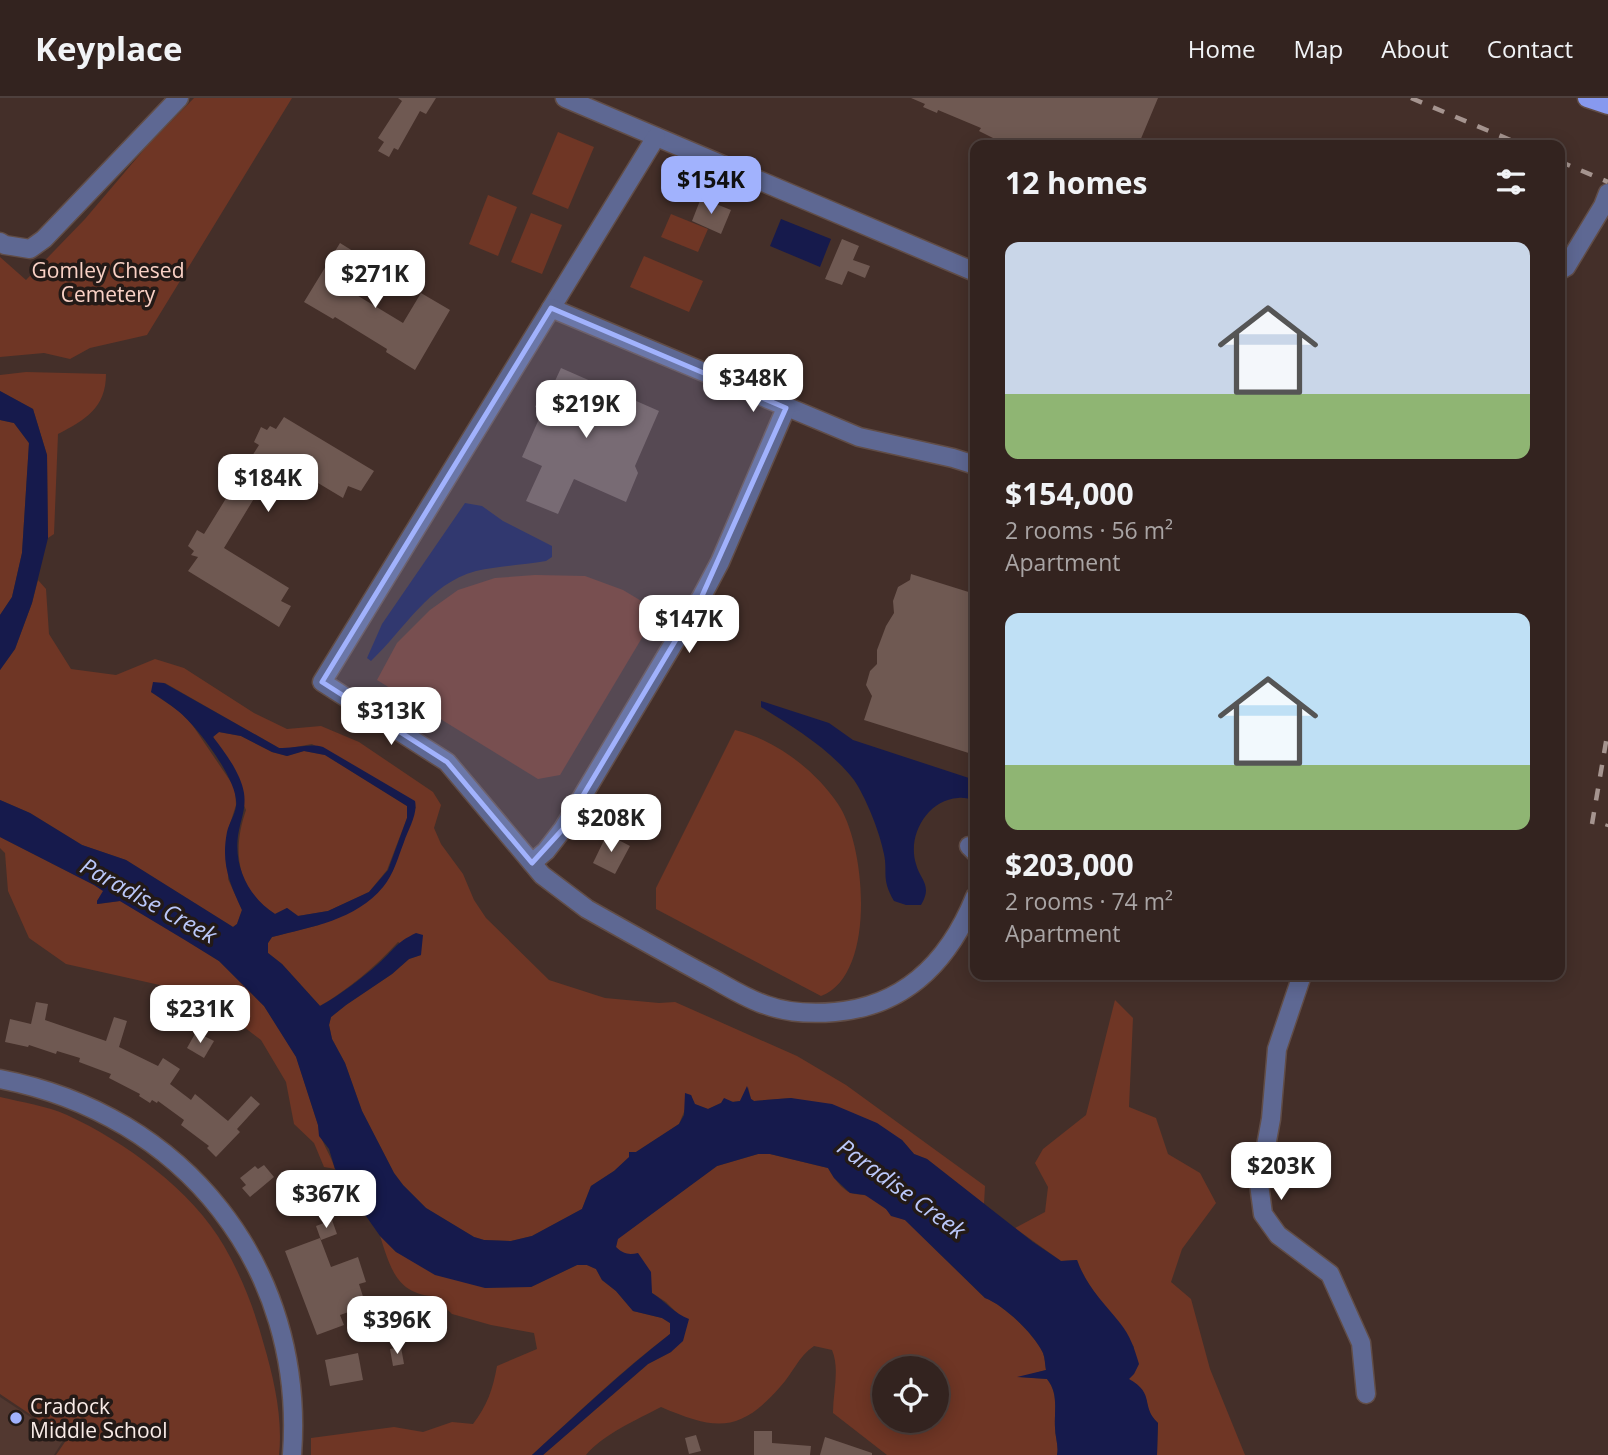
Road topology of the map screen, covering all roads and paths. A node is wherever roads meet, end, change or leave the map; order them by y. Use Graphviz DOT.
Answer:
graph roads {
  1 [pos="179,98"];
  2 [pos="565,98"];
  3 [pos="1587,98"];
  4 [pos="1608,105"];
  5 [pos="656,137"];
  6 [pos="1608,192"];
  7 [pos="0,242"];
  8 [pos="1565,268"];
  9 [pos="970,270"];
  10 [pos="551,308"];
  11 [pos="786,408"];
  12 [pos="970,464"];
  13 [pos="532,863"];
  14 [pos="970,907"];
  15 [pos="1300,980"];
  16 [pos="0,1079"];
  17 [pos="1366,1394"];
  18 [pos="292,1455"];
  1 -- 7 [label="street"];
  2 -- 5 [label="street"];
  3 -- 4 [label="main road"];
  5 -- 9 [label="street"];
  5 -- 10 [label="street"];
  6 -- 8 [label="street"];
  10 -- 11 [label="street"];
  10 -- 13 [label="street"];
  11 -- 12 [label="street"];
  11 -- 13 [label="street"];
  13 -- 14 [label="street"];
  15 -- 17 [label="street"];
  16 -- 18 [label="street"];
}
